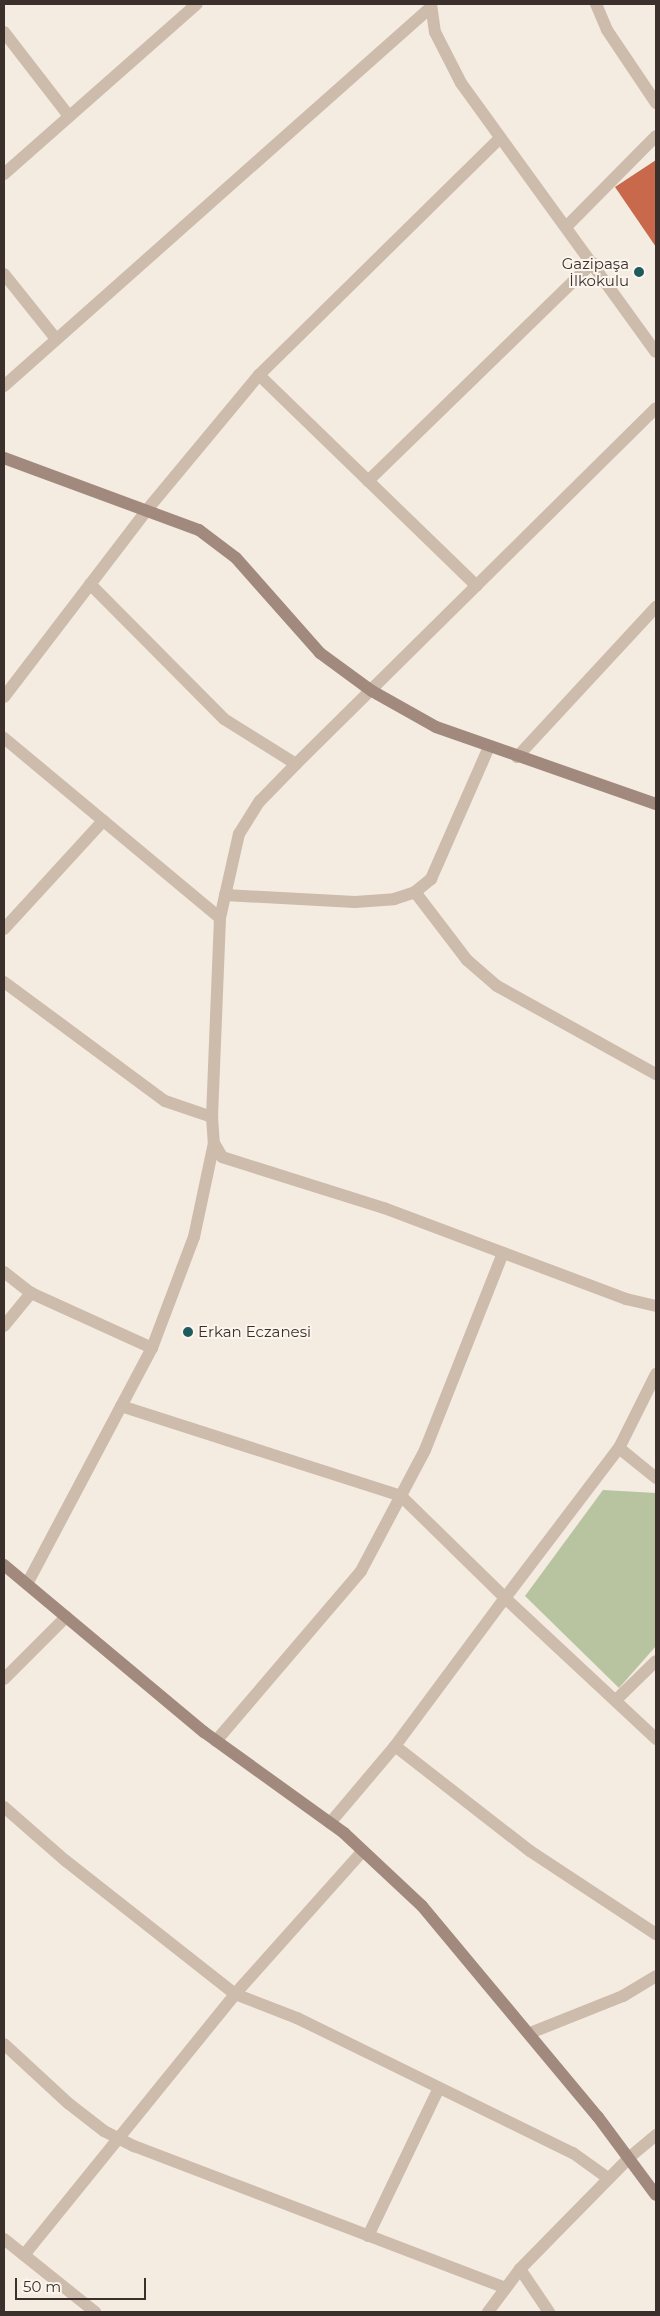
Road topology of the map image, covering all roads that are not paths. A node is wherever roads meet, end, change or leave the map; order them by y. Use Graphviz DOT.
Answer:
graph roads {
  1 [pos="197,4"];
  2 [pos="596,4"];
  3 [pos="431,5"];
  4 [pos="4,32"];
  5 [pos="656,103"];
  6 [pos="69,116"];
  7 [pos="656,136"];
  8 [pos="500,138"];
  9 [pos="4,174"];
  10 [pos="566,228"];
  11 [pos="592,263"];
  12 [pos="4,274"];
  13 [pos="56,340"];
  14 [pos="656,352"];
  15 [pos="259,375"];
  16 [pos="4,386"];
  17 [pos="656,408"];
  18 [pos="4,458"];
  19 [pos="368,481"];
  20 [pos="146,511"];
  21 [pos="90,584"];
  22 [pos="477,586"];
  23 [pos="656,607"];
  24 [pos="372,691"];
  25 [pos="4,697"];
  26 [pos="4,738"];
  27 [pos="489,747"];
  28 [pos="517,757"];
  29 [pos="296,764"];
  30 [pos="656,804"];
  31 [pos="103,821"];
  32 [pos="415,892"];
  33 [pos="225,895"];
  34 [pos="220,918"];
  35 [pos="4,929"];
  36 [pos="4,982"];
  37 [pos="656,1074"];
  38 [pos="212,1117"];
  39 [pos="214,1143"];
  40 [pos="503,1253"];
  41 [pos="4,1272"];
  42 [pos="31,1293"];
  43 [pos="656,1306"];
  44 [pos="4,1326"];
  45 [pos="152,1348"];
  46 [pos="656,1374"];
  47 [pos="121,1406"];
  48 [pos="619,1448"];
  49 [pos="656,1478"];
  50 [pos="401,1496"];
  51 [pos="4,1565"];
  52 [pos="27,1584"];
  53 [pos="505,1598"];
  54 [pos="66,1617"];
  55 [pos="656,1661"];
  56 [pos="4,1679"];
  57 [pos="617,1699"];
  58 [pos="656,1739"];
  59 [pos="216,1741"];
  60 [pos="396,1746"];
  61 [pos="4,1807"];
  62 [pos="330,1823"];
  63 [pos="363,1851"];
  64 [pos="656,1934"];
  65 [pos="656,1976"];
  66 [pos="235,1994"];
  67 [pos="530,2032"];
  68 [pos="4,2044"];
  69 [pos="439,2088"];
  70 [pos="656,2135"];
  71 [pos="118,2138"];
  72 [pos="631,2156"];
  73 [pos="608,2179"];
  74 [pos="656,2195"];
  75 [pos="368,2236"];
  76 [pos="4,2239"];
  77 [pos="24,2255"];
  78 [pos="520,2270"];
  79 [pos="506,2288"];
  80 [pos="95,2312"];
  81 [pos="488,2312"];
  82 [pos="549,2312"];
  1 -- 6 [label="street"];
  2 -- 5 [label="street"];
  3 -- 8 [label="street"];
  3 -- 13 [label="street"];
  4 -- 6 [label="street"];
  6 -- 9 [label="street"];
  7 -- 10 [label="street"];
  8 -- 10 [label="street"];
  8 -- 15 [label="street"];
  10 -- 11 [label="street"];
  11 -- 14 [label="street"];
  11 -- 19 [label="street"];
  12 -- 13 [label="street"];
  13 -- 16 [label="street"];
  15 -- 19 [label="street"];
  15 -- 20 [label="street"];
  17 -- 22 [label="street"];
  18 -- 20 [label="main road"];
  19 -- 22 [label="street"];
  20 -- 21 [label="street"];
  20 -- 24 [label="main road"];
  21 -- 25 [label="street"];
  21 -- 29 [label="street"];
  22 -- 24 [label="street"];
  23 -- 28 [label="street"];
  24 -- 27 [label="main road"];
  24 -- 29 [label="street"];
  26 -- 31 [label="street"];
  27 -- 28 [label="main road"];
  27 -- 32 [label="street"];
  28 -- 30 [label="main road"];
  29 -- 33 [label="street"];
  31 -- 34 [label="street"];
  31 -- 35 [label="street"];
  32 -- 33 [label="street"];
  32 -- 37 [label="street"];
  33 -- 34 [label="street"];
  34 -- 38 [label="street"];
  36 -- 38 [label="street"];
  38 -- 39 [label="street"];
  39 -- 40 [label="street"];
  39 -- 45 [label="street"];
  40 -- 43 [label="street"];
  40 -- 50 [label="street"];
  41 -- 42 [label="street"];
  42 -- 44 [label="street"];
  42 -- 45 [label="street"];
  45 -- 47 [label="street"];
  46 -- 48 [label="street"];
  47 -- 50 [label="street"];
  47 -- 52 [label="street"];
  48 -- 49 [label="street"];
  48 -- 53 [label="street"];
  50 -- 53 [label="street"];
  50 -- 59 [label="street"];
  51 -- 52 [label="main road"];
  52 -- 54 [label="main road"];
  53 -- 57 [label="street"];
  53 -- 60 [label="street"];
  54 -- 56 [label="street"];
  54 -- 59 [label="main road"];
  55 -- 57 [label="street"];
  57 -- 58 [label="street"];
  59 -- 62 [label="main road"];
  60 -- 62 [label="street"];
  60 -- 64 [label="street"];
  61 -- 66 [label="street"];
  62 -- 63 [label="main road"];
  63 -- 66 [label="street"];
  63 -- 67 [label="main road"];
  65 -- 67 [label="street"];
  66 -- 69 [label="street"];
  66 -- 71 [label="street"];
  67 -- 72 [label="main road"];
  68 -- 71 [label="street"];
  69 -- 73 [label="street"];
  69 -- 75 [label="street"];
  70 -- 72 [label="street"];
  71 -- 75 [label="street"];
  71 -- 77 [label="street"];
  72 -- 73 [label="street"];
  72 -- 74 [label="main road"];
  73 -- 78 [label="street"];
  75 -- 79 [label="street"];
  76 -- 77 [label="street"];
  77 -- 80 [label="street"];
  78 -- 79 [label="street"];
  78 -- 82 [label="street"];
  79 -- 81 [label="street"];
}
